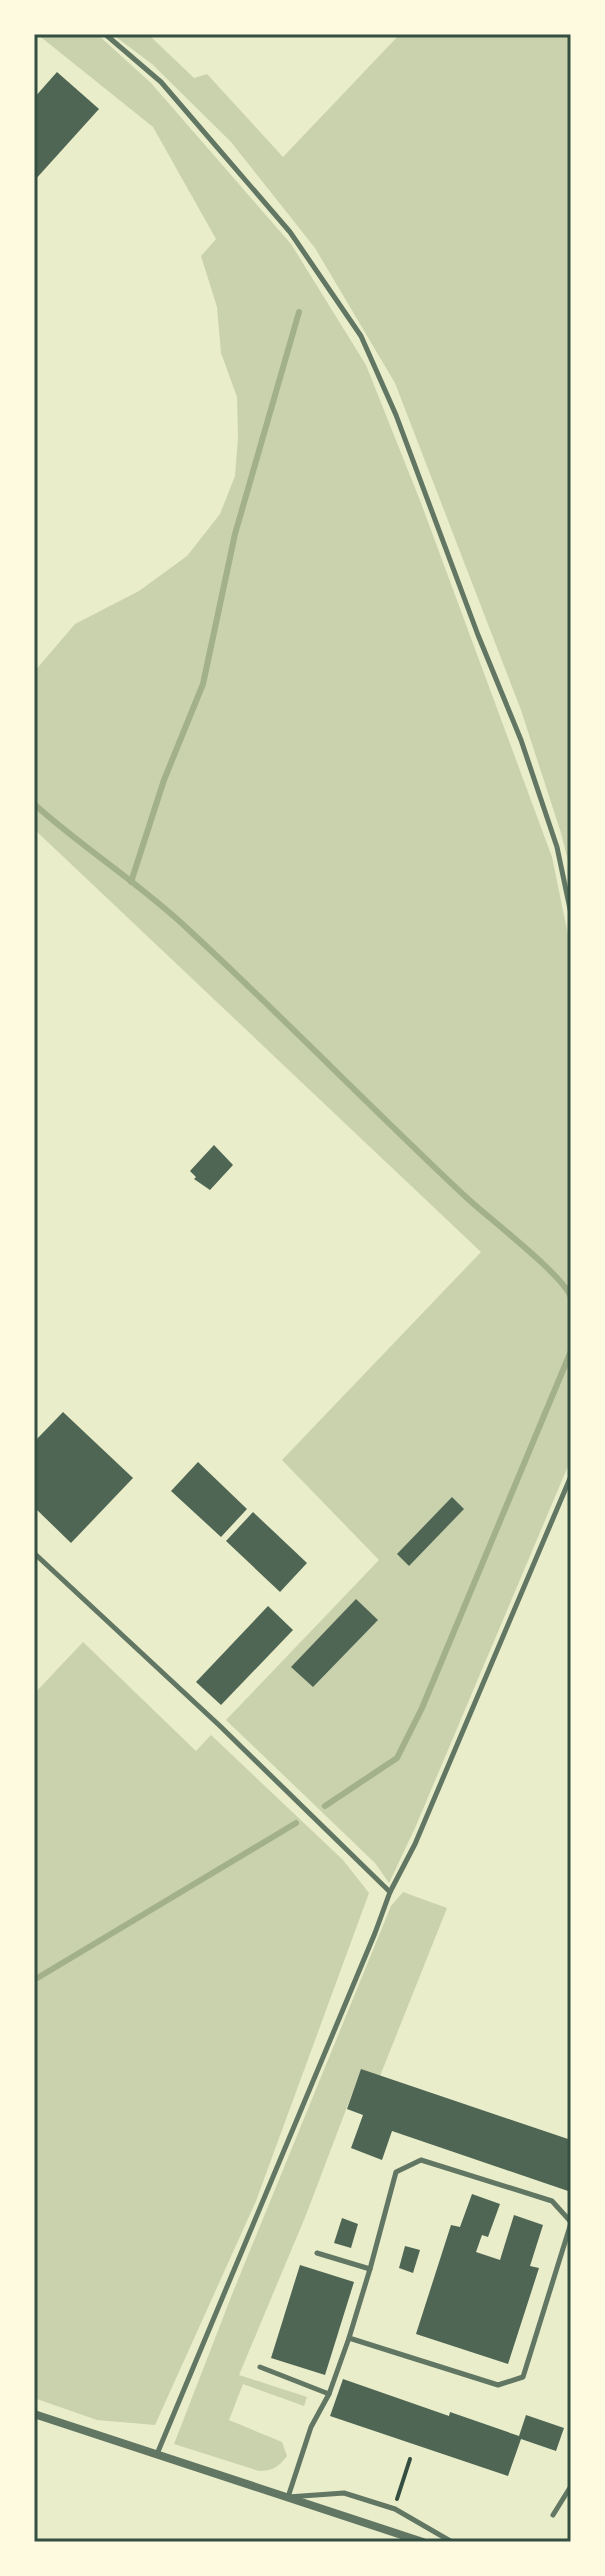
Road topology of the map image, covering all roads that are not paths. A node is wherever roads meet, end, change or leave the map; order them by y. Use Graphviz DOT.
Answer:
graph roads {
  1 [pos="105,34"];
  2 [pos="571,914"];
  3 [pos="571,1476"];
  4 [pos="34,1553"];
  5 [pos="390,1892"];
  6 [pos="571,2223"];
  7 [pos="317,2253"];
  8 [pos="370,2269"];
  9 [pos="349,2338"];
  10 [pos="260,2367"];
  11 [pos="329,2394"];
  12 [pos="34,2414"];
  13 [pos="157,2454"];
  14 [pos="571,2486"];
  15 [pos="288,2497"];
  16 [pos="553,2515"];
  17 [pos="397,2538"];
  18 [pos="423,2542"];
  19 [pos="452,2542"];
  1 -- 2 [label="lane"];
  3 -- 5 [label="lane"];
  4 -- 5 [label="lane"];
  5 -- 13 [label="lane"];
  6 -- 8 [label="lane"];
  6 -- 9 [label="lane"];
  7 -- 8 [label="lane"];
  8 -- 9 [label="lane"];
  9 -- 11 [label="lane"];
  10 -- 11 [label="lane"];
  11 -- 15 [label="lane"];
  12 -- 13 [label="street"];
  13 -- 15 [label="street"];
  14 -- 16 [label="lane"];
  15 -- 17 [label="street"];
  15 -- 19 [label="lane"];
  17 -- 18 [label="street"];
}
